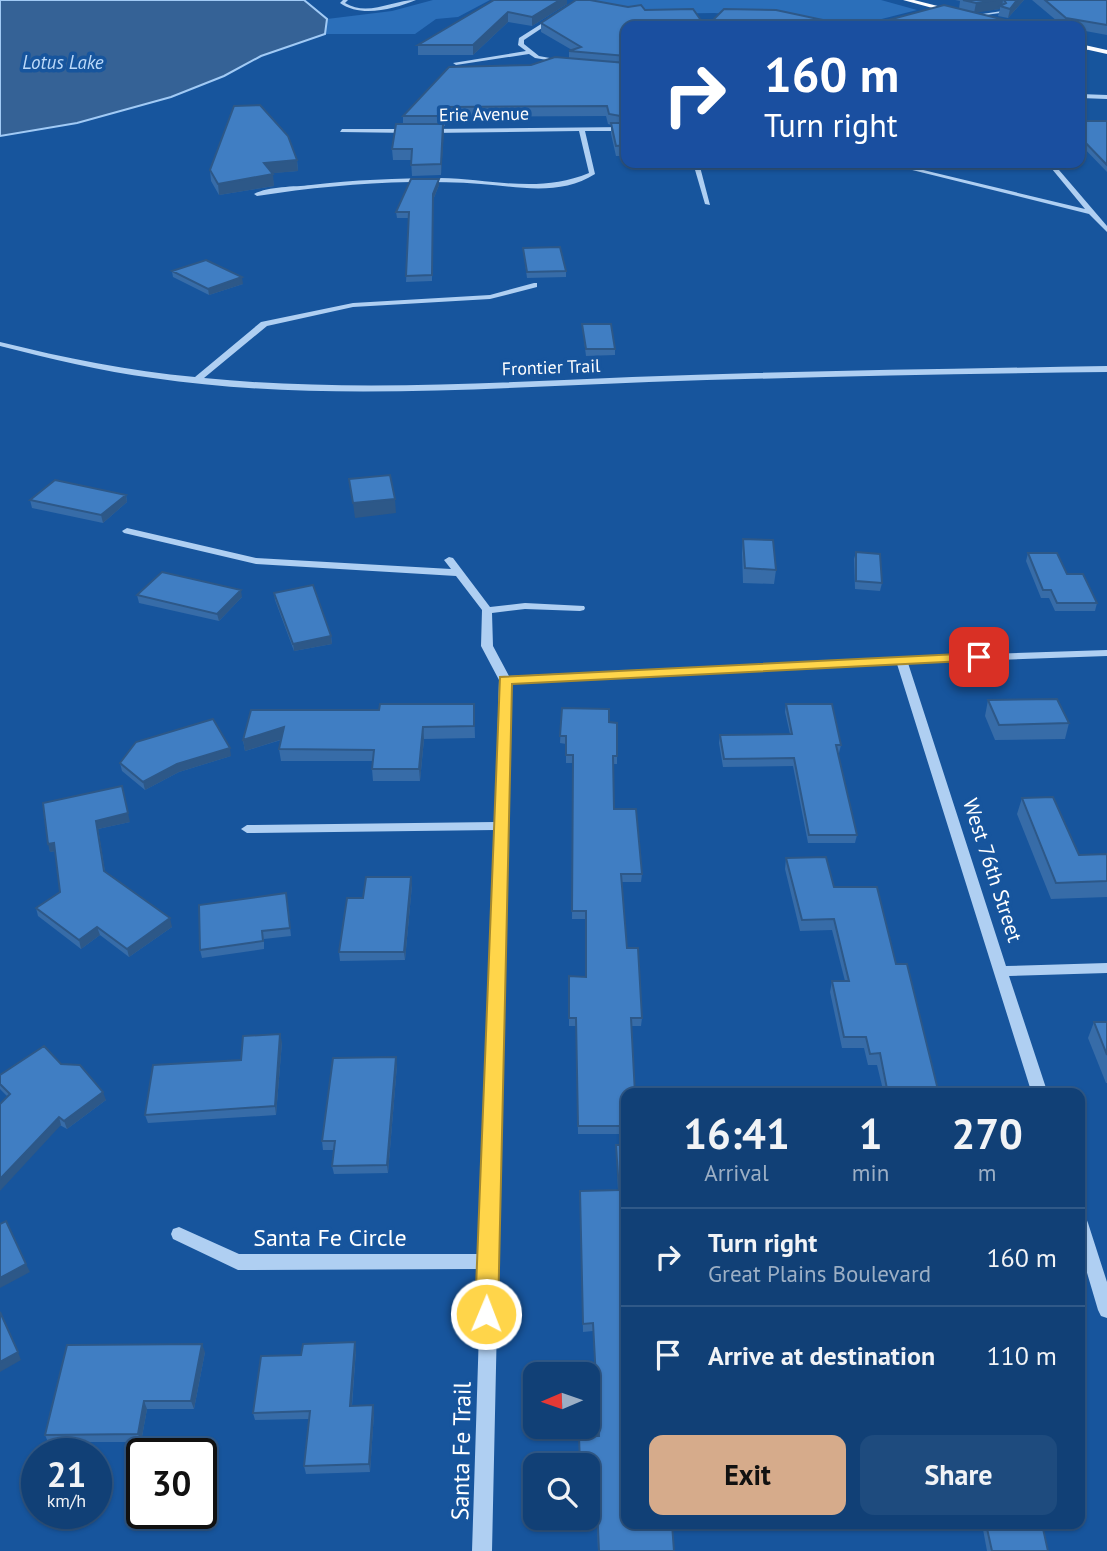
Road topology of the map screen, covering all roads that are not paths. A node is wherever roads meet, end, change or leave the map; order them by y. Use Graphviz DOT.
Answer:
graph roads {
  1 [pos="346,0"];
  2 [pos="414,0"];
  3 [pos="582,0"];
  4 [pos="906,0"];
  5 [pos="1000,12"];
  6 [pos="971,16"];
  7 [pos="988,21"];
  8 [pos="999,21"];
  9 [pos="1085,39"];
  10 [pos="1107,44"];
  11 [pos="1085,48"];
  12 [pos="529,52"];
  13 [pos="1107,52"];
  14 [pos="456,63"];
  15 [pos="568,63"];
  16 [pos="1085,96"];
  17 [pos="1107,97"];
  18 [pos="581,129"];
  19 [pos="621,129"];
  20 [pos="342,131"];
  21 [pos="697,168"];
  22 [pos="908,168"];
  23 [pos="1054,168"];
  24 [pos="257,194"];
  25 [pos="708,204"];
  26 [pos="1091,212"];
  27 [pos="1107,230"];
  28 [pos="534,285"];
  29 [pos="0,344"];
  30 [pos="1107,369"];
  31 [pos="196,381"];
  32 [pos="127,530"];
  33 [pos="449,560"];
  34 [pos="459,573"];
  35 [pos="580,608"];
  36 [pos="487,610"];
  37 [pos="1107,653"];
  38 [pos="901,660"];
  39 [pos="505,680"];
  40 [pos="501,826"];
  41 [pos="247,829"];
  42 [pos="1107,968"];
  43 [pos="1001,971"];
  44 [pos="1038,1088"];
  45 [pos="180,1234"];
  46 [pos="1085,1239"];
  47 [pos="488,1261"];
  48 [pos="1107,1310"];
  49 [pos="482,1551"];
  1 -- 2 [label="street"];
  3 -- 12 [label="street"];
  4 -- 6 [label="main road"];
  5 -- 6 [label="street"];
  6 -- 7 [label="main road"];
  6 -- 8 [label="main road"];
  9 -- 10 [label="main road"];
  11 -- 13 [label="main road"];
  12 -- 14 [label="street"];
  12 -- 15 [label="street"];
  16 -- 17 [label="street"];
  18 -- 19 [label="street, Erie Avenue"];
  18 -- 20 [label="street, Erie Avenue"];
  18 -- 24 [label="street"];
  21 -- 25 [label="street"];
  22 -- 26 [label="street"];
  23 -- 26 [label="street"];
  26 -- 27 [label="street"];
  28 -- 31 [label="street"];
  29 -- 31 [label="street, Frontier Trail"];
  30 -- 31 [label="street, Frontier Trail"];
  32 -- 34 [label="street"];
  33 -- 34 [label="street"];
  34 -- 36 [label="street"];
  35 -- 36 [label="street"];
  36 -- 39 [label="street"];
  37 -- 38 [label="street"];
  38 -- 39 [label="street"];
  38 -- 43 [label="street, West 76th Street"];
  39 -- 40 [label="street, Santa Fe Trail"];
  40 -- 41 [label="street"];
  40 -- 47 [label="street, Santa Fe Trail"];
  42 -- 43 [label="street"];
  43 -- 44 [label="street, West 76th Street"];
  45 -- 47 [label="street, Santa Fe Circle"];
  46 -- 48 [label="street"];
  47 -- 49 [label="street, Santa Fe Trail"];
}
